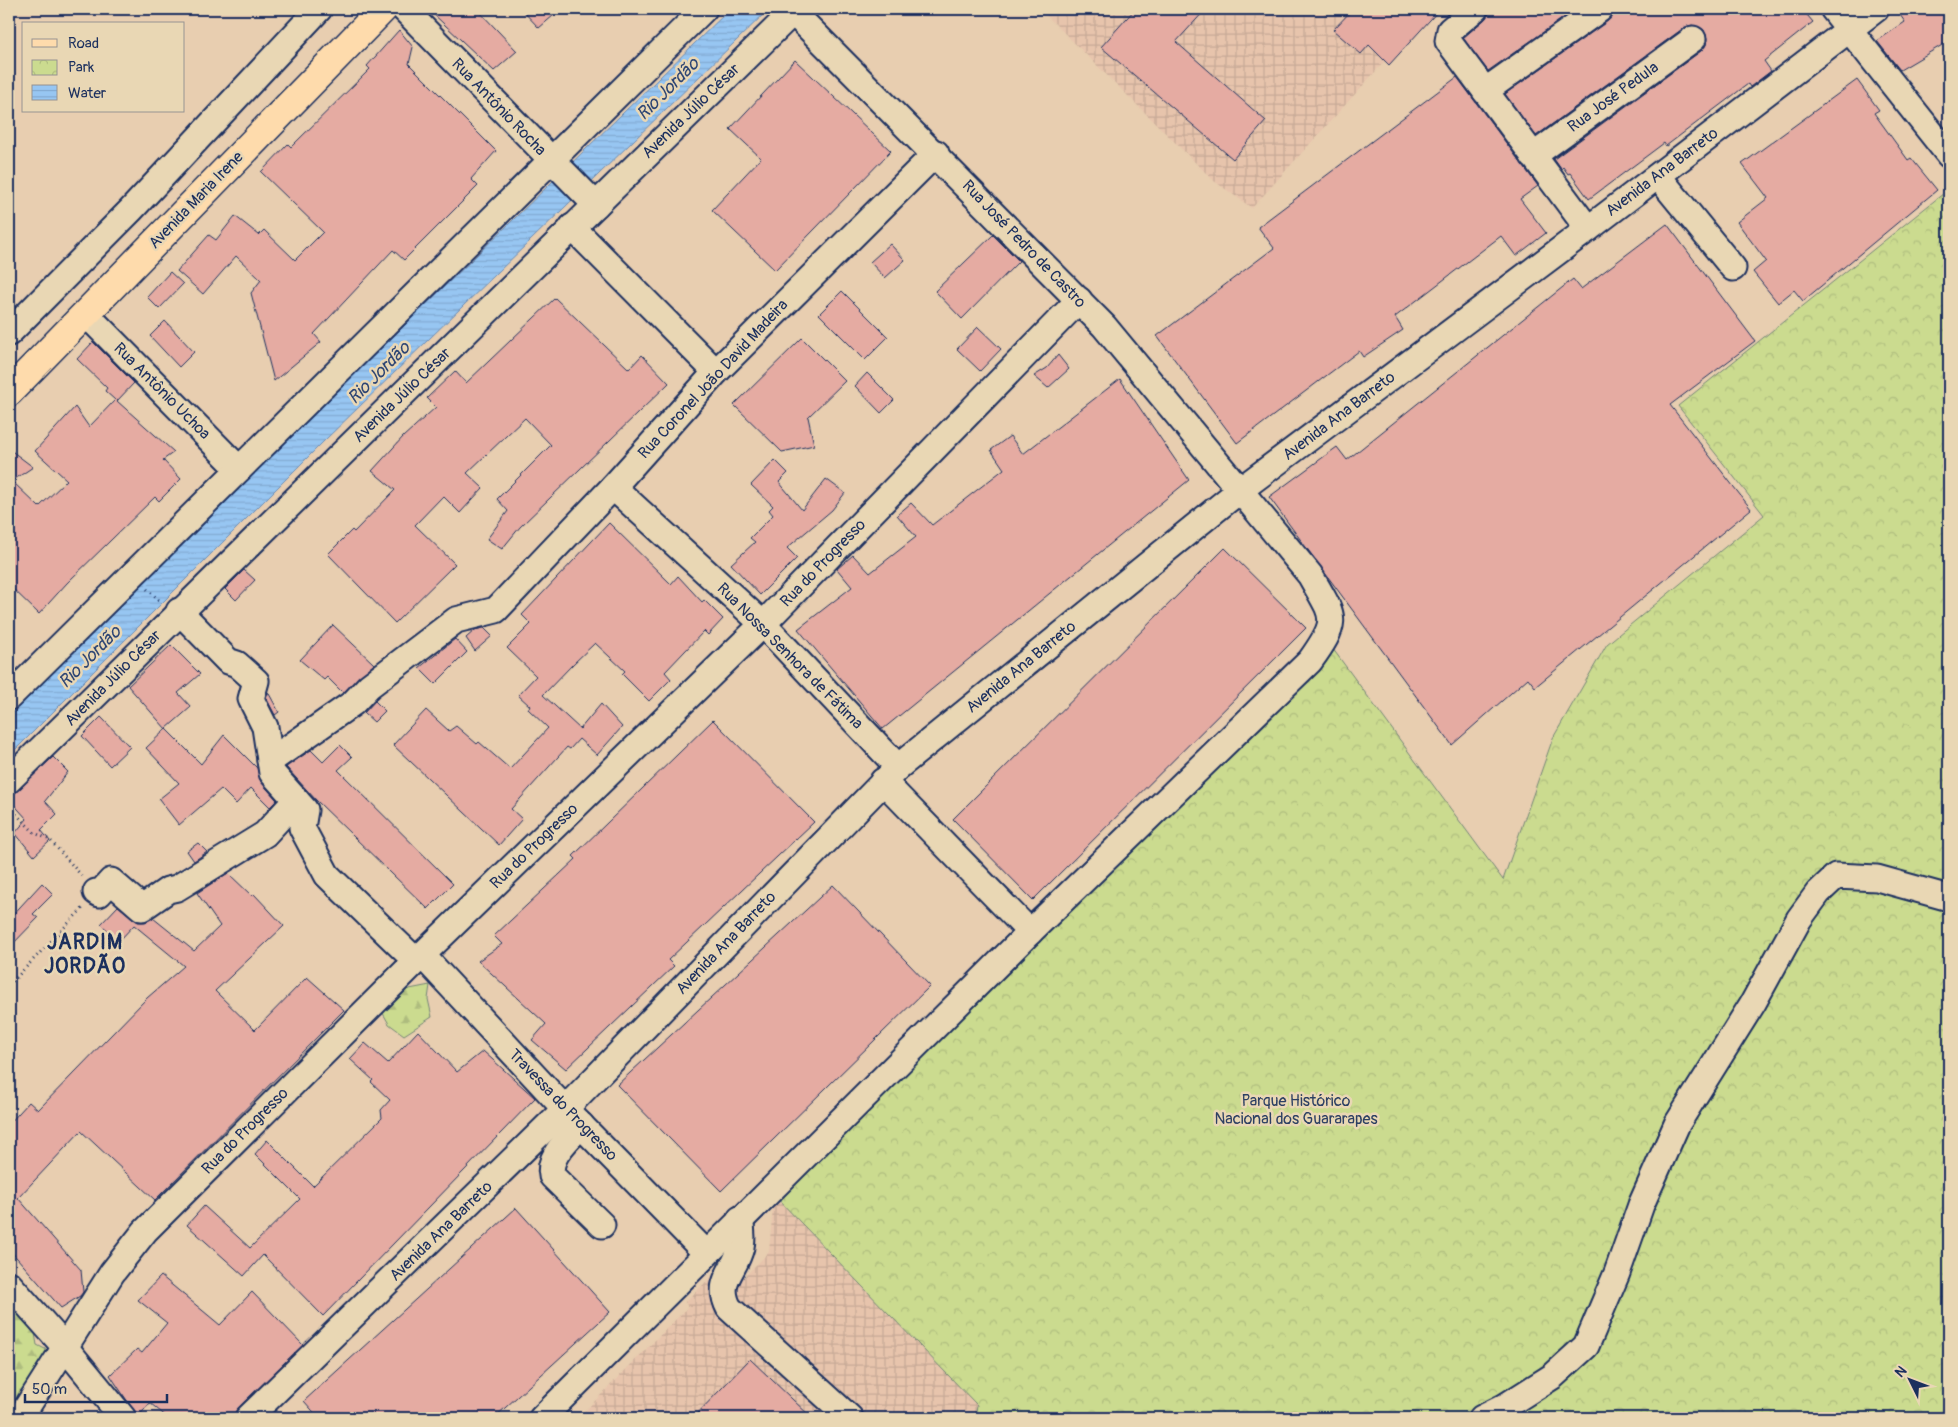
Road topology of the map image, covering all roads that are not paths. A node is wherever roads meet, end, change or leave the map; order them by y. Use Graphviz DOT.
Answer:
graph roads {
  1 [pos="319,9"];
  2 [pos="382,9"];
  3 [pos="404,9"];
  4 [pos="1600,9"];
  5 [pos="1833,9"];
  6 [pos="1876,9"];
  7 [pos="794,10"];
  8 [pos="1472,12"];
  9 [pos="689,14"];
  10 [pos="1850,29"];
  11 [pos="1693,39"];
  12 [pos="1485,91"];
  13 [pos="936,153"];
  14 [pos="1949,155"];
  15 [pos="1534,156"];
  16 [pos="554,162"];
  17 [pos="1658,176"];
  18 [pos="594,203"];
  19 [pos="572,228"];
  20 [pos="1588,229"];
  21 [pos="1733,268"];
  22 [pos="1079,300"];
  23 [pos="86,314"];
  24 [pos="9,333"];
  25 [pos="716,372"];
  26 [pos="9,392"];
  27 [pos="239,469"];
  28 [pos="613,487"];
  29 [pos="1240,490"];
  30 [pos="173,610"];
  31 [pos="763,624"];
  32 [pos="9,697"];
  33 [pos="270,761"];
  34 [pos="890,774"];
  35 [pos="9,780"];
  36 [pos="296,800"];
  37 [pos="96,892"];
  38 [pos="1949,898"];
  39 [pos="1030,932"];
  40 [pos="419,958"];
  41 [pos="573,1117"];
  42 [pos="740,1220"];
  43 [pos="602,1225"];
  44 [pos="706,1253"];
  45 [pos="9,1284"];
  46 [pos="64,1346"];
  47 [pos="20,1418"];
  48 [pos="124,1418"];
  49 [pos="248,1418"];
  50 [pos="542,1418"];
  51 [pos="850,1418"];
  52 [pos="1482,1418"];
  1 -- 24 [label="street"];
  2 -- 23 [label="main road, Avenida Maria Irene"];
  3 -- 16 [label="street, Rua Antônio Rocha"];
  4 -- 12 [label="street"];
  5 -- 10 [label="street"];
  6 -- 10 [label="street, Avenida Ana Barreto"];
  7 -- 13 [label="street, Rua José Pedro de Castro"];
  7 -- 18 [label="street, Avenida Júlio César"];
  8 -- 12 [label="street"];
  9 -- 16 [label="street"];
  10 -- 14 [label="street"];
  10 -- 17 [label="street, Avenida Ana Barreto"];
  11 -- 15 [label="street, Rua José Pedula"];
  12 -- 15 [label="street"];
  13 -- 22 [label="street, Rua José Pedro de Castro"];
  13 -- 25 [label="street, Rua Coronel João David Madeira"];
  15 -- 20 [label="street"];
  16 -- 18 [label="street, Rua Antônio Rocha"];
  16 -- 27 [label="street"];
  17 -- 20 [label="street, Avenida Ana Barreto"];
  17 -- 21 [label="street"];
  18 -- 19 [label="street, Avenida Júlio César"];
  19 -- 25 [label="street"];
  19 -- 30 [label="street, Avenida Júlio César"];
  20 -- 29 [label="street, Avenida Ana Barreto"];
  22 -- 29 [label="street, Rua José Pedro de Castro"];
  22 -- 31 [label="street, Rua do Progresso"];
  23 -- 26 [label="main road, Avenida Maria Irene"];
  23 -- 27 [label="street, Rua Antônio Uchoa"];
  25 -- 28 [label="street, Rua Coronel João David Madeira"];
  27 -- 32 [label="street"];
  28 -- 31 [label="street, Rua Nossa Senhora de Fátima"];
  28 -- 33 [label="street, Rua Coronel João David Madeira"];
  29 -- 34 [label="street, Avenida Ana Barreto"];
  29 -- 39 [label="street, Rua José Pedro de Castro"];
  30 -- 33 [label="street"];
  30 -- 35 [label="street, Avenida Júlio César"];
  31 -- 34 [label="street, Rua Nossa Senhora de Fátima"];
  31 -- 40 [label="street, Rua do Progresso"];
  33 -- 36 [label="street"];
  34 -- 39 [label="street, Rua Nossa Senhora de Fátima"];
  34 -- 41 [label="street, Avenida Ana Barreto"];
  36 -- 37 [label="street"];
  36 -- 40 [label="street, Travessa do Progresso"];
  38 -- 52 [label="street"];
  39 -- 42 [label="street, Rua José Pedro de Castro"];
  40 -- 41 [label="street, Travessa do Progresso"];
  40 -- 46 [label="street, Rua do Progresso"];
  41 -- 43 [label="street"];
  41 -- 44 [label="street, Travessa do Progresso"];
  41 -- 49 [label="street, Avenida Ana Barreto"];
  42 -- 44 [label="street, Rua José Pedro de Castro"];
  42 -- 51 [label="street"];
  44 -- 50 [label="street, Rua José Pedro de Castro"];
  45 -- 46 [label="street"];
  46 -- 47 [label="street, Rua do Progresso"];
  46 -- 48 [label="street"];
}
